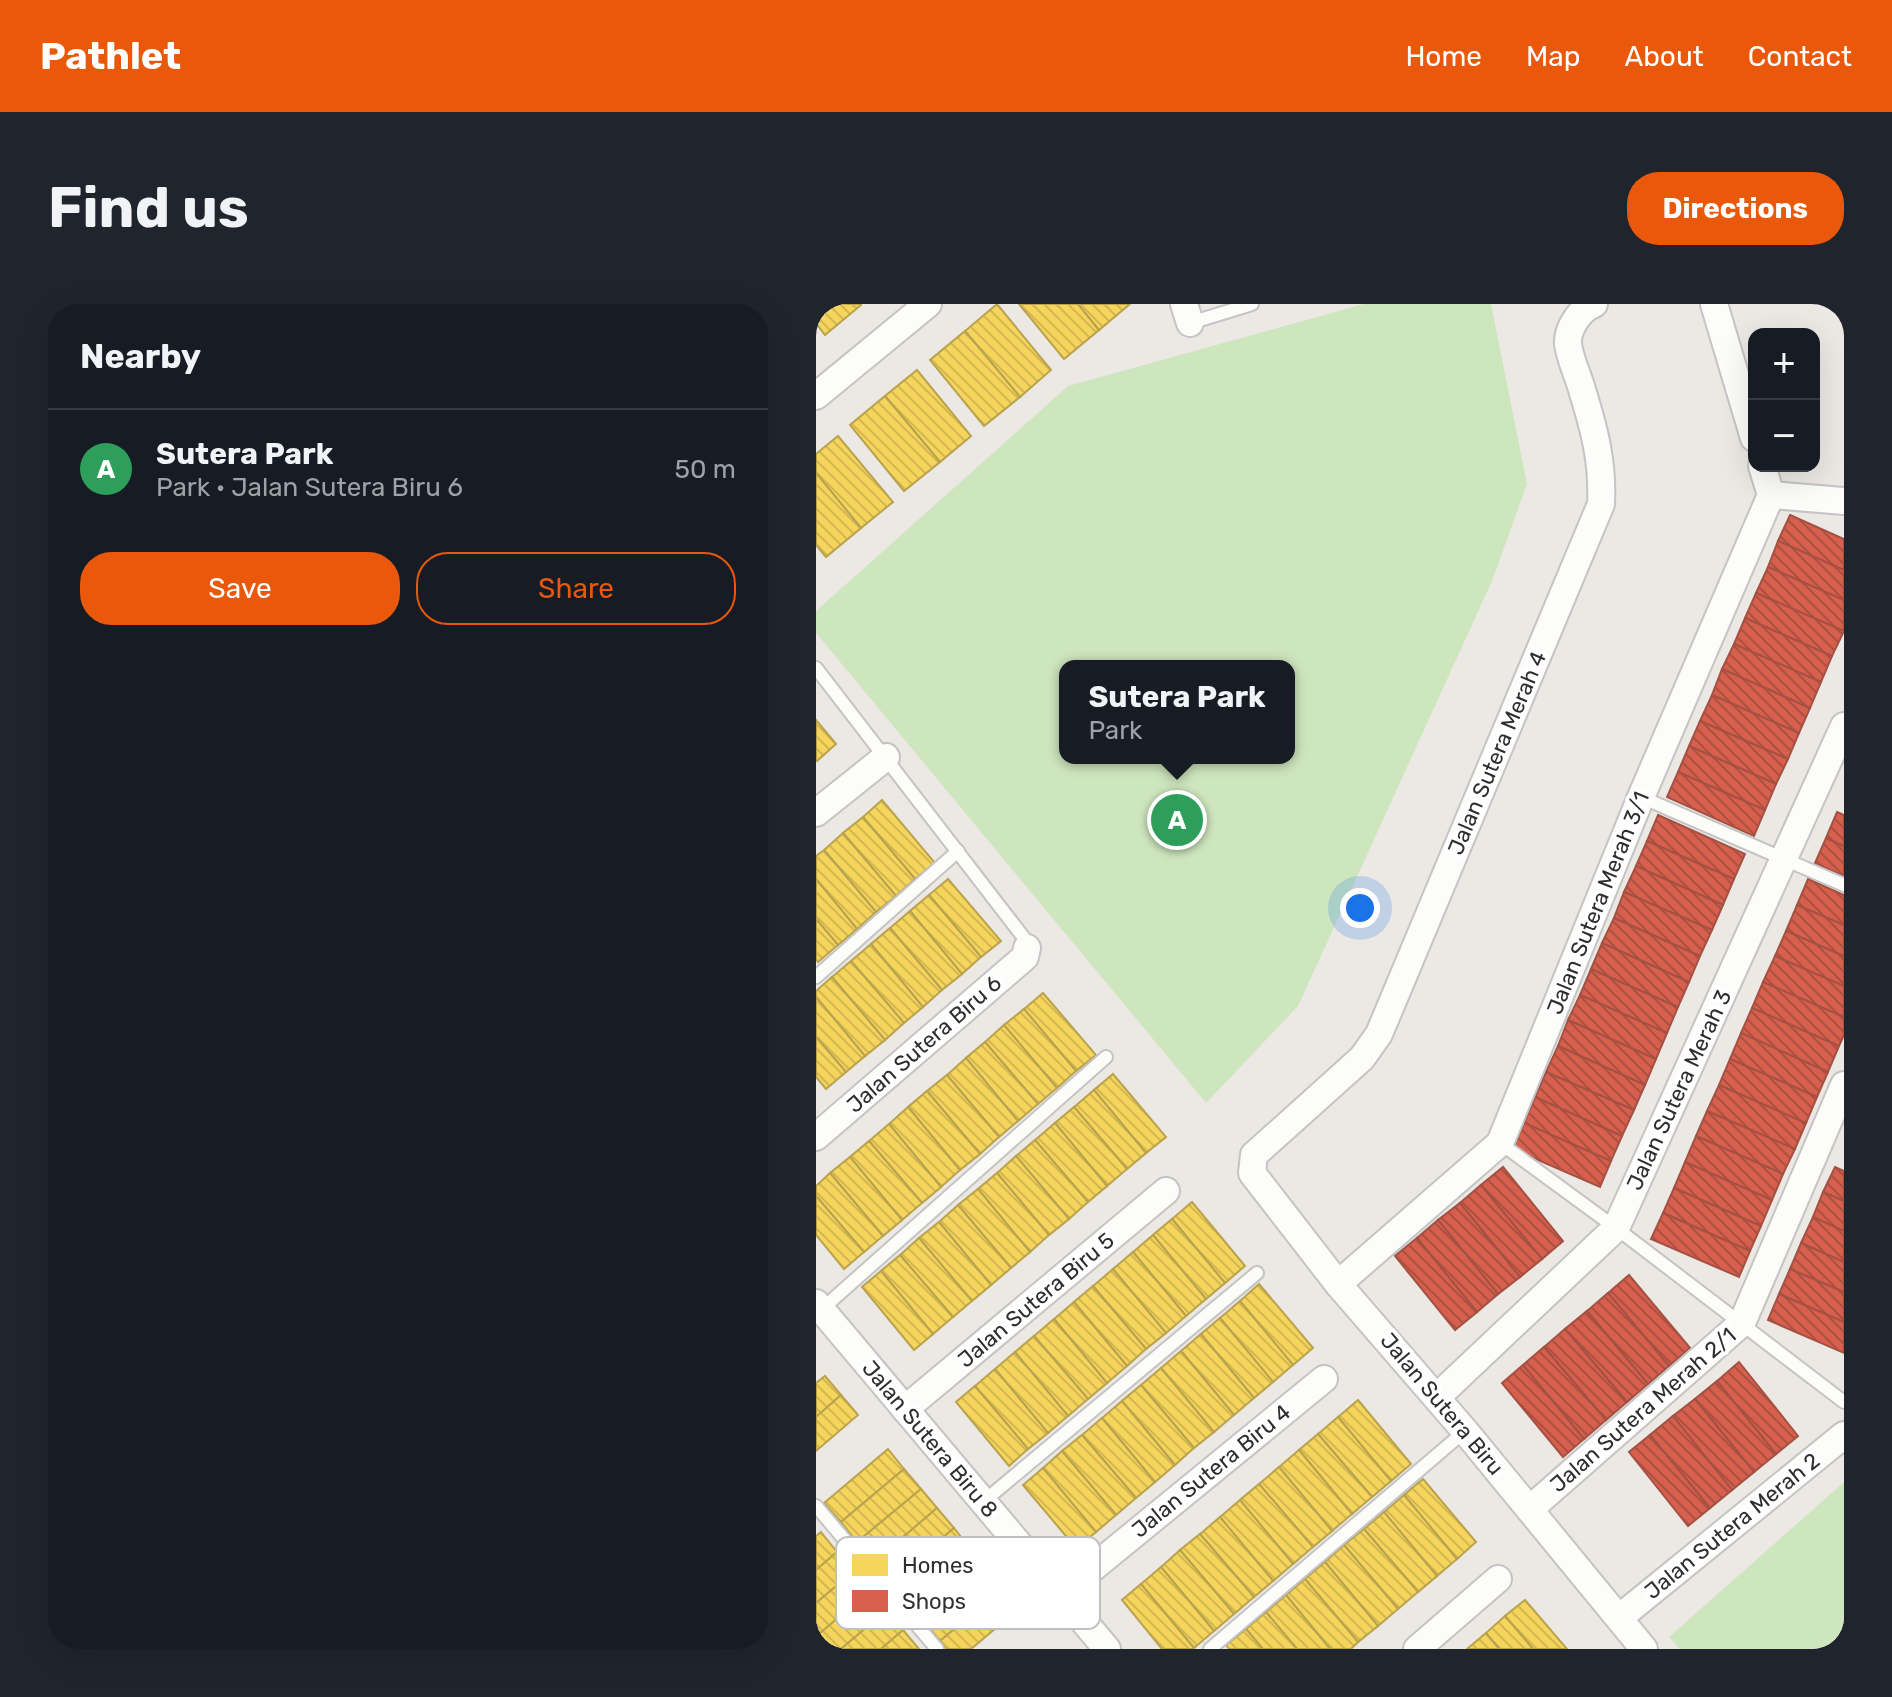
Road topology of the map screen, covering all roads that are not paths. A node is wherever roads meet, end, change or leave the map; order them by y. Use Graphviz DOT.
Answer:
graph roads {
  1 [pos="928,304"];
  2 [pos="1252,304"];
  3 [pos="1714,304"];
  4 [pos="1591,305"];
  5 [pos="1187,313"];
  6 [pos="816,396"];
  7 [pos="1748,418"];
  8 [pos="1764,472"];
  9 [pos="1771,495"];
  10 [pos="1844,501"];
  11 [pos="816,668"];
  12 [pos="1844,726"];
  13 [pos="886,757"];
  14 [pos="1641,797"];
  15 [pos="816,813"];
  16 [pos="958,851"];
  17 [pos="1784,859"];
  18 [pos="1844,885"];
  19 [pos="1027,948"];
  20 [pos="816,977"];
  21 [pos="1106,1057"];
  22 [pos="1844,1085"];
  23 [pos="816,1137"];
  24 [pos="1500,1143"];
  25 [pos="1254,1155"];
  26 [pos="1166,1191"];
  27 [pos="1616,1228"];
  28 [pos="1257,1273"];
  29 [pos="1338,1284"];
  30 [pos="819,1306"];
  31 [pos="1742,1323"];
  32 [pos="1324,1379"];
  33 [pos="1437,1397"];
  34 [pos="1844,1402"];
  35 [pos="905,1409"];
  36 [pos="1465,1431"];
  37 [pos="1844,1435"];
  38 [pos="983,1502"];
  39 [pos="816,1506"];
  40 [pos="1530,1509"];
  41 [pos="842,1537"];
  42 [pos="1013,1537"];
  43 [pos="1100,1562"];
  44 [pos="1498,1579"];
  45 [pos="920,1629"];
  46 [pos="1090,1629"];
  47 [pos="1631,1638"];
  48 [pos="937,1649"];
  49 [pos="1107,1649"];
  50 [pos="1210,1649"];
  51 [pos="1417,1649"];
  1 -- 6 [label="street"];
  2 -- 5 [label="lane"];
  3 -- 7 [label="street"];
  4 -- 25 [label="street, Jalan Sutera Merah 4"];
  8 -- 9 [label="street"];
  9 -- 10 [label="street"];
  9 -- 14 [label="street, Jalan Sutera Merah 3/1"];
  11 -- 13 [label="lane"];
  12 -- 17 [label="street, Jalan Sutera Merah 3"];
  13 -- 15 [label="street"];
  13 -- 16 [label="lane"];
  14 -- 17 [label="lane"];
  14 -- 24 [label="street, Jalan Sutera Merah 3/1"];
  16 -- 19 [label="lane"];
  16 -- 20 [label="lane"];
  17 -- 18 [label="lane"];
  17 -- 27 [label="street, Jalan Sutera Merah 3"];
  19 -- 23 [label="street, Jalan Sutera Biru 6"];
  21 -- 30 [label="lane"];
  22 -- 31 [label="street, Jalan Sutera Merah 2/1"];
  24 -- 27 [label="lane"];
  24 -- 29 [label="street, Jalan Sutera Merah 3/1"];
  25 -- 29 [label="street, Jalan Sutera Biru"];
  26 -- 35 [label="street, Jalan Sutera Biru 5"];
  27 -- 31 [label="lane"];
  27 -- 33 [label="street, Jalan Sutera Merah 3"];
  28 -- 38 [label="lane"];
  29 -- 33 [label="street, Jalan Sutera Biru"];
  30 -- 35 [label="street, Jalan Sutera Biru 8"];
  31 -- 34 [label="lane"];
  31 -- 40 [label="street, Jalan Sutera Merah 2/1"];
  32 -- 43 [label="street, Jalan Sutera Biru 4"];
  33 -- 36 [label="street, Jalan Sutera Biru"];
  35 -- 38 [label="street, Jalan Sutera Biru 8"];
  36 -- 40 [label="street, Jalan Sutera Biru"];
  36 -- 50 [label="lane"];
  37 -- 47 [label="street, Jalan Sutera Merah 2"];
  38 -- 42 [label="street, Jalan Sutera Biru 8"];
  39 -- 41 [label="lane"];
  40 -- 47 [label="street, Jalan Sutera Biru"];
  44 -- 51 [label="street"];
  45 -- 48 [label="lane"];
  46 -- 49 [label="street, Jalan Sutera Biru 8"];
}
